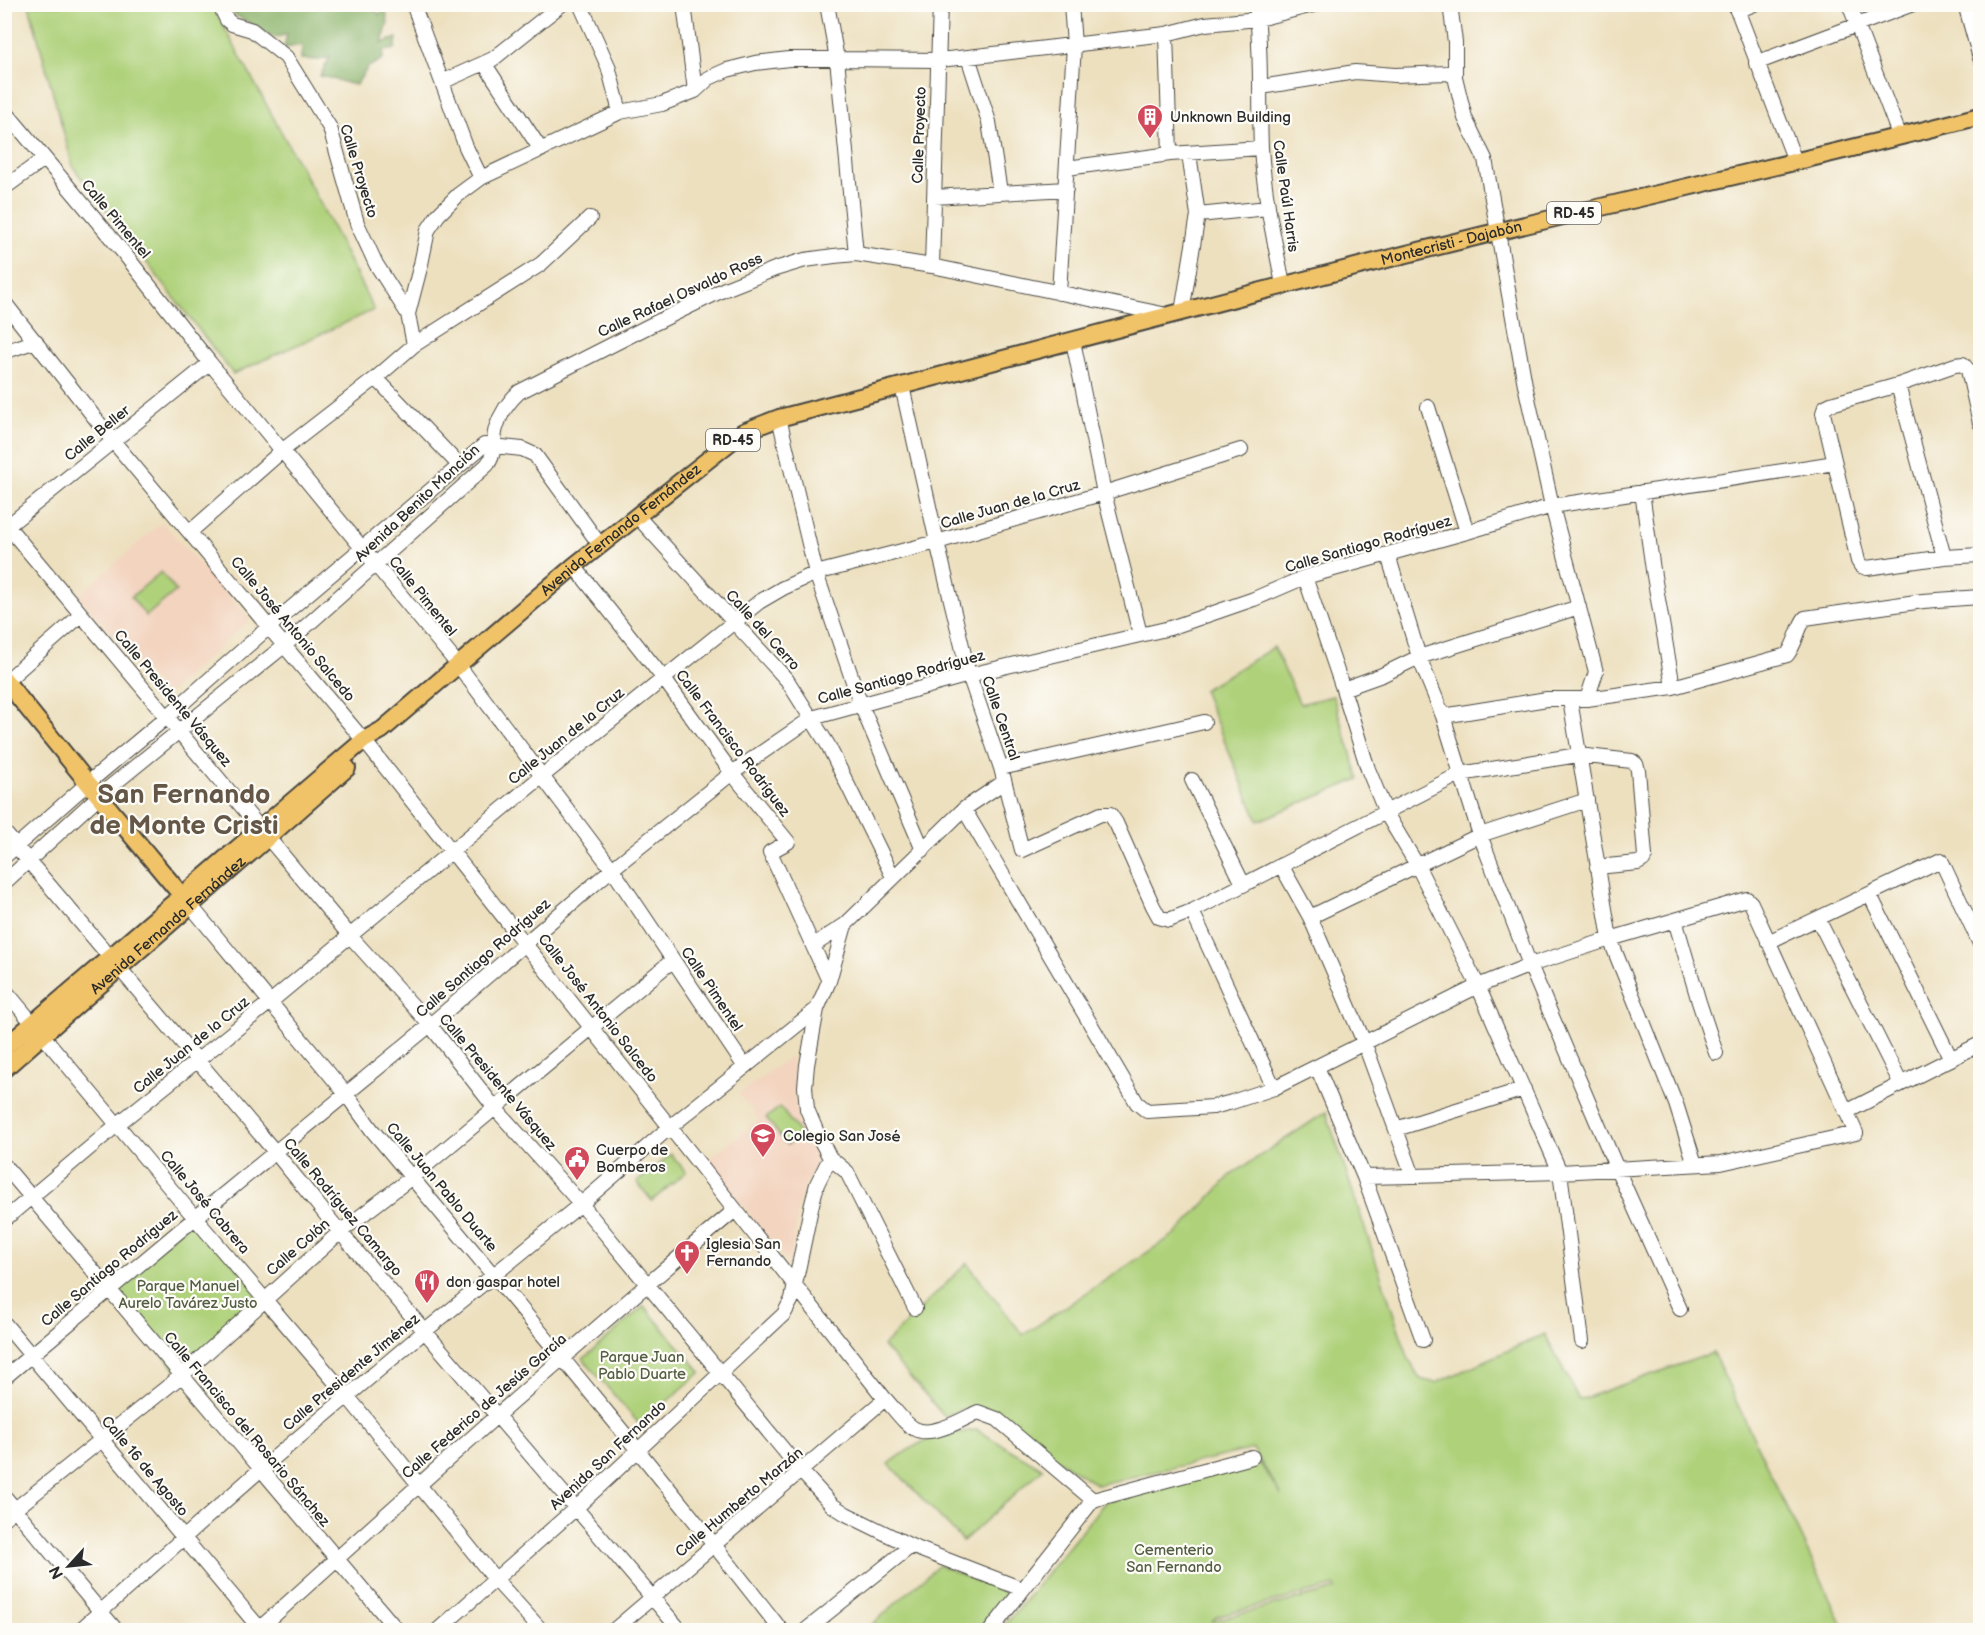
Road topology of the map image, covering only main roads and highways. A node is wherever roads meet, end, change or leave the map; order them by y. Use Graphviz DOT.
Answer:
graph roads {
  1 [pos="1980,116"];
  2 [pos="1176,314"];
  3 [pos="5,681"];
  4 [pos="186,900"];
  5 [pos="39,1028"];
  6 [pos="4,1048"];
  7 [pos="4,1069"];
  1 -- 2 [label="main road, Montecristi - Dajabón / RD-45"];
  2 -- 4 [label="main road, Avenida Fernando Fernández / RD-45"];
  3 -- 4 [label="main road"];
  4 -- 5 [label="main road, Avenida Fernando Fernández / RD-45"];
  5 -- 6 [label="main road, Avenida Fernando Fernández / RD-45"];
  5 -- 7 [label="main road, Avenida Fernando Fernández / RD-45"];
}
